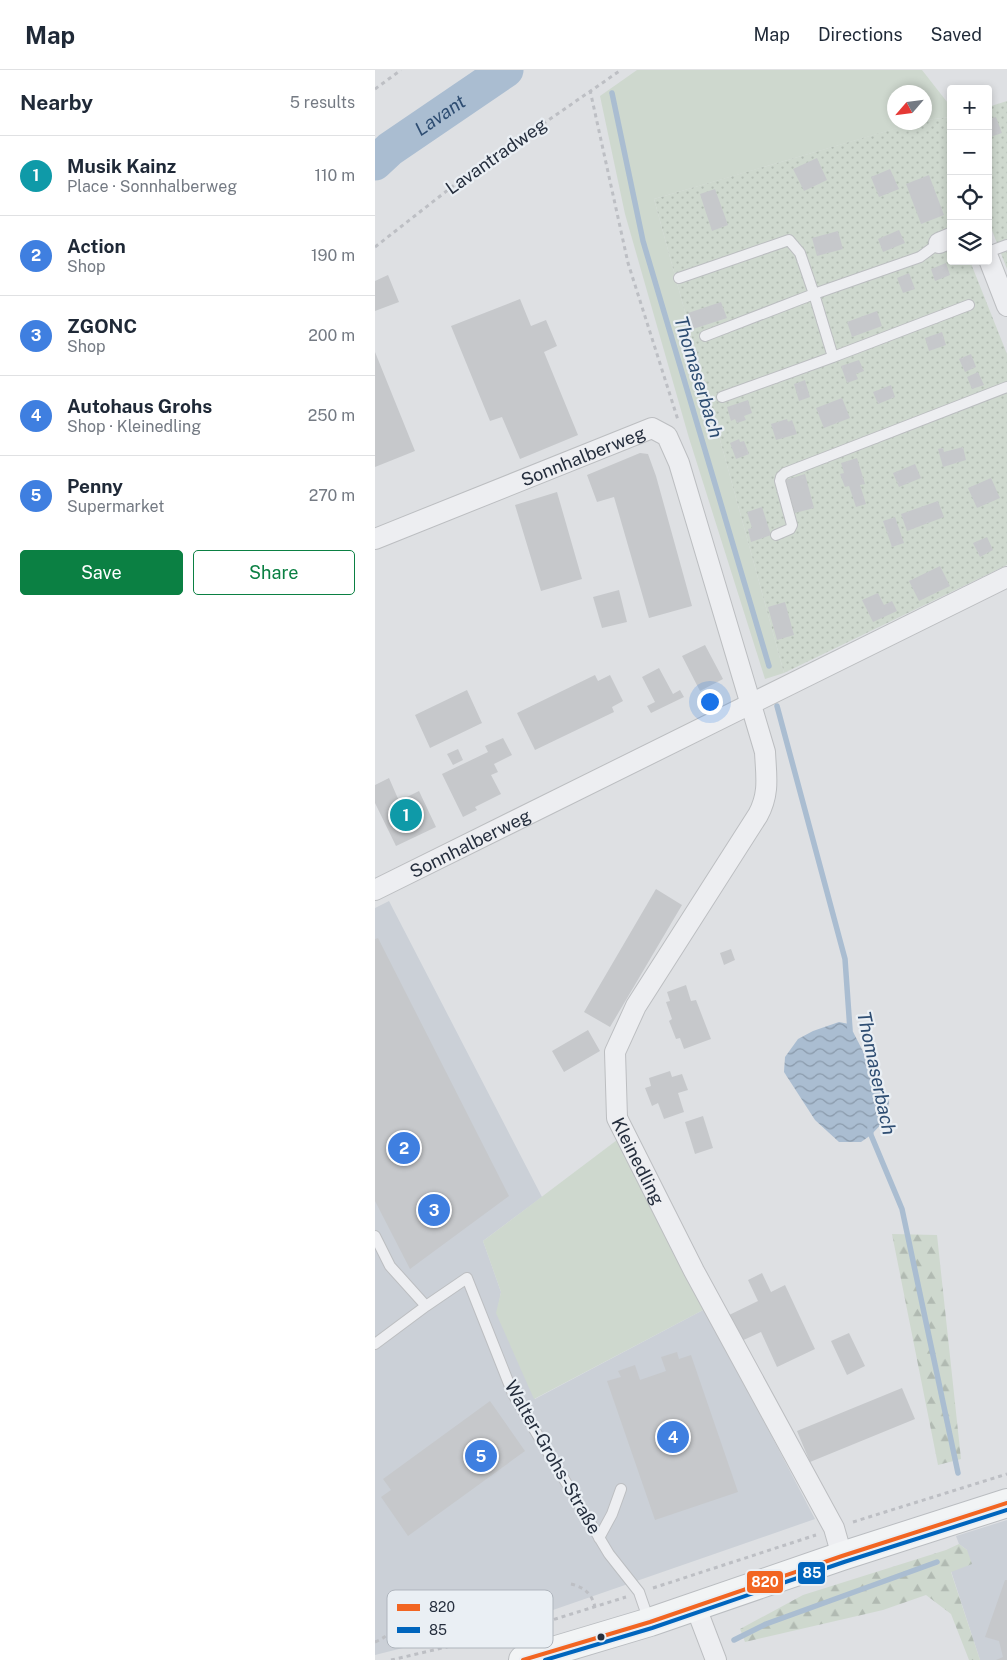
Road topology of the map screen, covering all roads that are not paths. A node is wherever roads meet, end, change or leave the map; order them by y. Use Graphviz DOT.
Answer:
graph roads {
  1 [pos="945,241"];
  2 [pos="1007,245"];
  3 [pos="992,251"];
  4 [pos="991,265"];
  5 [pos="679,278"];
  6 [pos="814,294"];
  7 [pos="969,305"];
  8 [pos="1007,306"];
  9 [pos="705,336"];
  10 [pos="833,357"];
  11 [pos="1007,387"];
  12 [pos="722,397"];
  13 [pos="776,535"];
  14 [pos="375,539"];
  15 [pos="1007,577"];
  16 [pos="750,705"];
  17 [pos="376,886"];
  18 [pos="375,1236"];
  19 [pos="426,1306"];
  20 [pos="375,1344"];
  21 [pos="621,1489"];
  22 [pos="1007,1504"];
  23 [pos="599,1538"];
  24 [pos="842,1556"];
  25 [pos="695,1605"];
  26 [pos="650,1622"];
  27 [pos="523,1660"];
  28 [pos="716,1660"];
  1 -- 6 [label="lane"];
  2 -- 3 [label="lane"];
  4 -- 8 [label="street"];
  5 -- 6 [label="lane"];
  6 -- 9 [label="lane"];
  6 -- 10 [label="lane"];
  7 -- 10 [label="lane"];
  10 -- 12 [label="lane"];
  11 -- 13 [label="lane"];
  14 -- 16 [label="street, Sonnhalberweg"];
  15 -- 16 [label="street, Sonnhalberweg"];
  16 -- 17 [label="street, Sonnhalberweg"];
  16 -- 24 [label="street, Kleinedling"];
  18 -- 19 [label="lane"];
  19 -- 20 [label="lane, Walter-Grohs-Straße"];
  19 -- 23 [label="lane, Walter-Grohs-Straße"];
  21 -- 23 [label="lane"];
  22 -- 24 [label="main road"];
  23 -- 26 [label="lane, Walter-Grohs-Straße"];
  24 -- 25 [label="main road"];
  25 -- 26 [label="main road"];
  25 -- 28 [label="street"];
  26 -- 27 [label="main road"];
}
